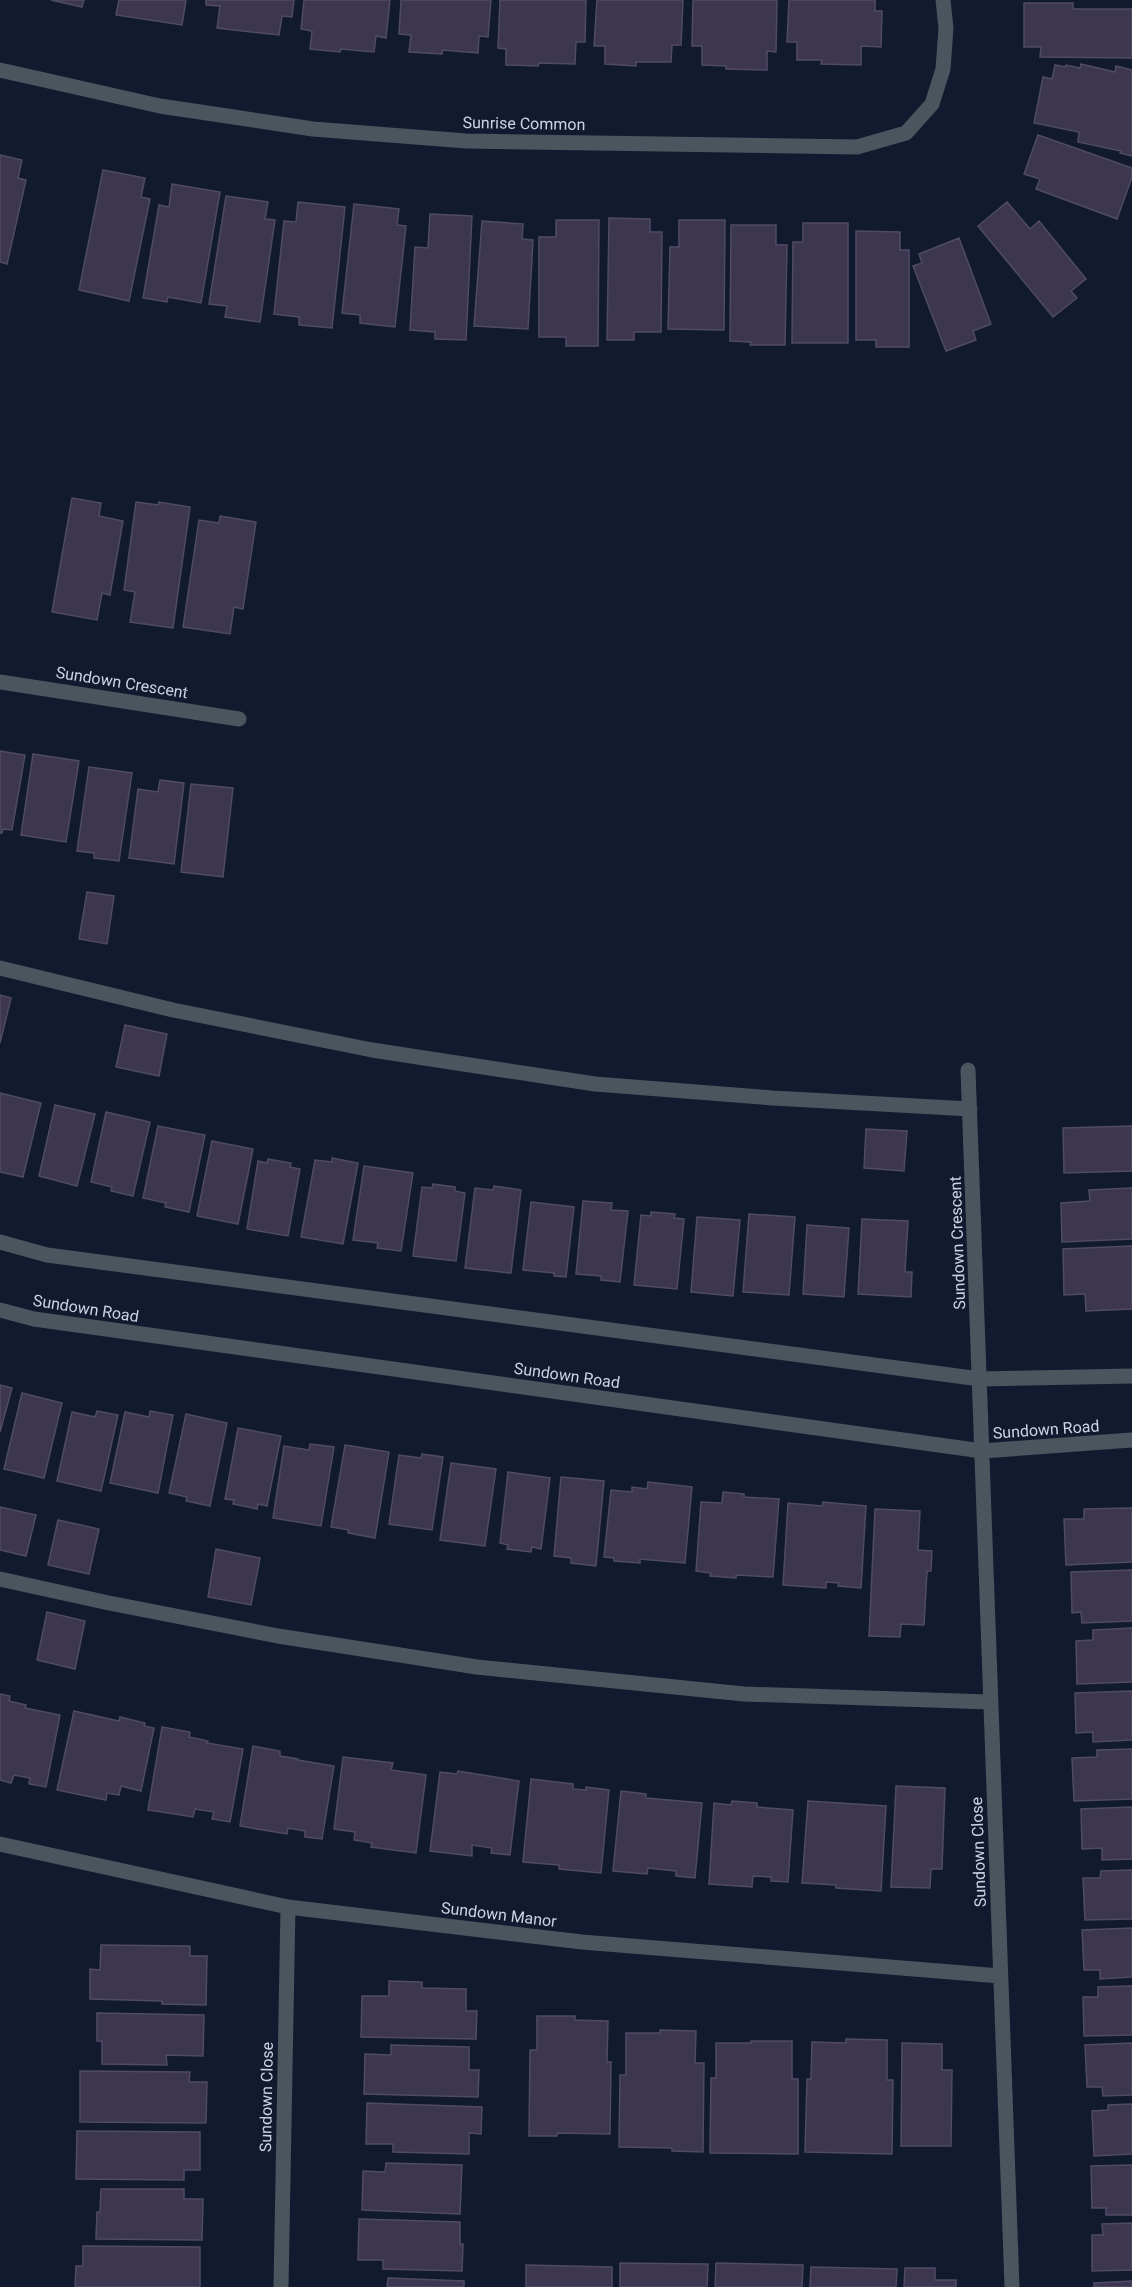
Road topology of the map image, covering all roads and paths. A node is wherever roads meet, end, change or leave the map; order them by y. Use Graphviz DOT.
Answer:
graph roads {
  1 [pos="943,0"];
  2 [pos="0,70"];
  3 [pos="0,682"];
  4 [pos="239,719"];
  5 [pos="0,968"];
  6 [pos="969,1070"];
  7 [pos="970,1109"];
  8 [pos="0,1242"];
  9 [pos="0,1310"];
  10 [pos="1132,1376"];
  11 [pos="980,1379"];
  12 [pos="981,1415"];
  13 [pos="1132,1440"];
  14 [pos="982,1451"];
  15 [pos="0,1579"];
  16 [pos="990,1702"];
  17 [pos="0,1845"];
  18 [pos="288,1907"];
  19 [pos="1000,1976"];
  20 [pos="281,2287"];
  21 [pos="1012,2287"];
  1 -- 2 [label="street, Sunrise Common"];
  3 -- 4 [label="street, Sundown Crescent"];
  5 -- 7 [label="street"];
  6 -- 7 [label="street, Sundown Crescent"];
  7 -- 11 [label="street, Sundown Crescent"];
  8 -- 11 [label="street"];
  9 -- 14 [label="street, Sundown Road"];
  10 -- 11 [label="street"];
  11 -- 12 [label="street, Sundown Crescent"];
  12 -- 14 [label="street, Sundown Close"];
  13 -- 14 [label="street, Sundown Road"];
  14 -- 16 [label="street, Sundown Close"];
  15 -- 16 [label="street"];
  16 -- 19 [label="street, Sundown Close"];
  17 -- 18 [label="street, Sundown Manor"];
  18 -- 19 [label="street, Sundown Manor"];
  18 -- 20 [label="street, Sundown Close"];
  19 -- 21 [label="street, Sundown Close"];
}
